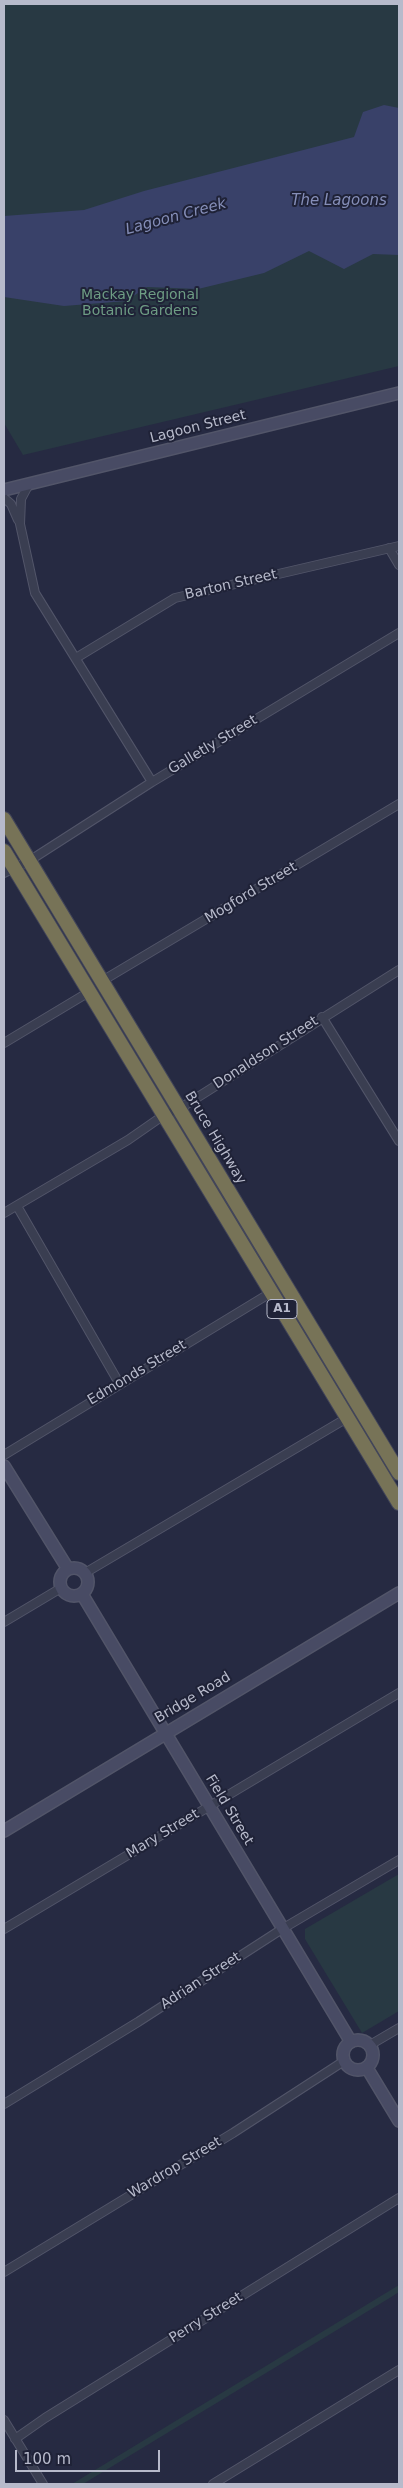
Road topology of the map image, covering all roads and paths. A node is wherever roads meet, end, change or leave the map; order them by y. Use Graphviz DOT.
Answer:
graph roads {
  1 [pos="399,393"];
  2 [pos="30,482"];
  3 [pos="4,490"];
  4 [pos="4,498"];
  5 [pos="20,524"];
  6 [pos="399,546"];
  7 [pos="389,548"];
  8 [pos="399,564"];
  9 [pos="399,633"];
  10 [pos="76,658"];
  11 [pos="152,782"];
  12 [pos="399,804"];
  13 [pos="4,819"];
  14 [pos="4,851"];
  15 [pos="29,861"];
  16 [pos="9,870"];
  17 [pos="399,970"];
  18 [pos="102,982"];
  19 [pos="89,992"];
  20 [pos="322,1017"];
  21 [pos="4,1044"];
  22 [pos="179,1109"];
  23 [pos="164,1115"];
  24 [pos="399,1142"];
  25 [pos="17,1206"];
  26 [pos="4,1213"];
  27 [pos="272,1292"];
  28 [pos="119,1383"];
  29 [pos="347,1418"];
  30 [pos="4,1455"];
  31 [pos="4,1466"];
  32 [pos="399,1473"];
  33 [pos="399,1503"];
  34 [pos="68,1569"];
  35 [pos="86,1573"];
  36 [pos="61,1588"];
  37 [pos="399,1593"];
  38 [pos="82,1594"];
  39 [pos="4,1622"];
  40 [pos="399,1693"];
  41 [pos="165,1733"];
  42 [pos="209,1806"];
  43 [pos="4,1831"];
  44 [pos="399,1860"];
  45 [pos="4,1929"];
  46 [pos="282,1929"];
  47 [pos="399,2028"];
  48 [pos="351,2042"];
  49 [pos="370,2045"];
  50 [pos="344,2061"];
  51 [pos="366,2068"];
  52 [pos="4,2104"];
  53 [pos="399,2121"];
  54 [pos="399,2198"];
  55 [pos="4,2272"];
  56 [pos="399,2370"];
  57 [pos="4,2420"];
  58 [pos="15,2439"];
  59 [pos="43,2484"];
  60 [pos="213,2484"];
  1 -- 2 [label="street, Lagoon Street"];
  2 -- 3 [label="street, Lagoon Street"];
  2 -- 5 [label="street"];
  4 -- 5 [label="street"];
  5 -- 10 [label="street"];
  6 -- 7 [label="street, Barton Street"];
  7 -- 8 [label="street"];
  7 -- 10 [label="street, Barton Street"];
  9 -- 11 [label="street, Galletly Street"];
  10 -- 11 [label="street"];
  11 -- 15 [label="street, Galletly Street"];
  12 -- 18 [label="street, Mogford Street"];
  13 -- 15 [label="highway, Bruce Highway / A1"];
  14 -- 16 [label="highway, A1"];
  15 -- 16 [label="street, Galletly Street"];
  15 -- 18 [label="highway, Bruce Highway / A1"];
  16 -- 19 [label="highway, A1"];
  17 -- 20 [label="street, Donaldson Street"];
  18 -- 22 [label="highway, Bruce Highway / A1"];
  19 -- 21 [label="street"];
  19 -- 23 [label="highway, A1"];
  20 -- 22 [label="street, Donaldson Street"];
  20 -- 24 [label="street"];
  22 -- 23 [label="street, Donaldson Street"];
  22 -- 32 [label="highway, Bruce Highway / A1"];
  23 -- 25 [label="street, Donaldson Street"];
  23 -- 27 [label="highway, A1"];
  25 -- 26 [label="street, Donaldson Street"];
  25 -- 28 [label="street"];
  27 -- 28 [label="street, Edmonds Street"];
  27 -- 29 [label="highway, A1"];
  28 -- 30 [label="street, Edmonds Street"];
  29 -- 33 [label="highway, A1"];
  29 -- 35 [label="street"];
  31 -- 34 [label="street"];
  34 -- 35 [label="street"];
  34 -- 36 [label="street"];
  35 -- 38 [label="street"];
  36 -- 38 [label="street"];
  36 -- 39 [label="street"];
  37 -- 41 [label="street, Bridge Road"];
  38 -- 41 [label="street, Field Street"];
  40 -- 42 [label="street, Mary Street"];
  41 -- 42 [label="street, Field Street"];
  41 -- 43 [label="street, Bridge Road"];
  42 -- 45 [label="street, Mary Street"];
  42 -- 46 [label="street, Field Street"];
  44 -- 46 [label="street, Adrian Street"];
  46 -- 48 [label="street, Field Street"];
  46 -- 52 [label="street, Adrian Street"];
  47 -- 49 [label="street"];
  48 -- 49 [label="street"];
  48 -- 50 [label="street"];
  49 -- 51 [label="street"];
  50 -- 51 [label="street"];
  50 -- 55 [label="street, Wardrop Street"];
  51 -- 53 [label="street"];
  54 -- 58 [label="street, Perry Street"];
  56 -- 60 [label="street"];
  57 -- 58 [label="street"];
  58 -- 59 [label="street"];
}
